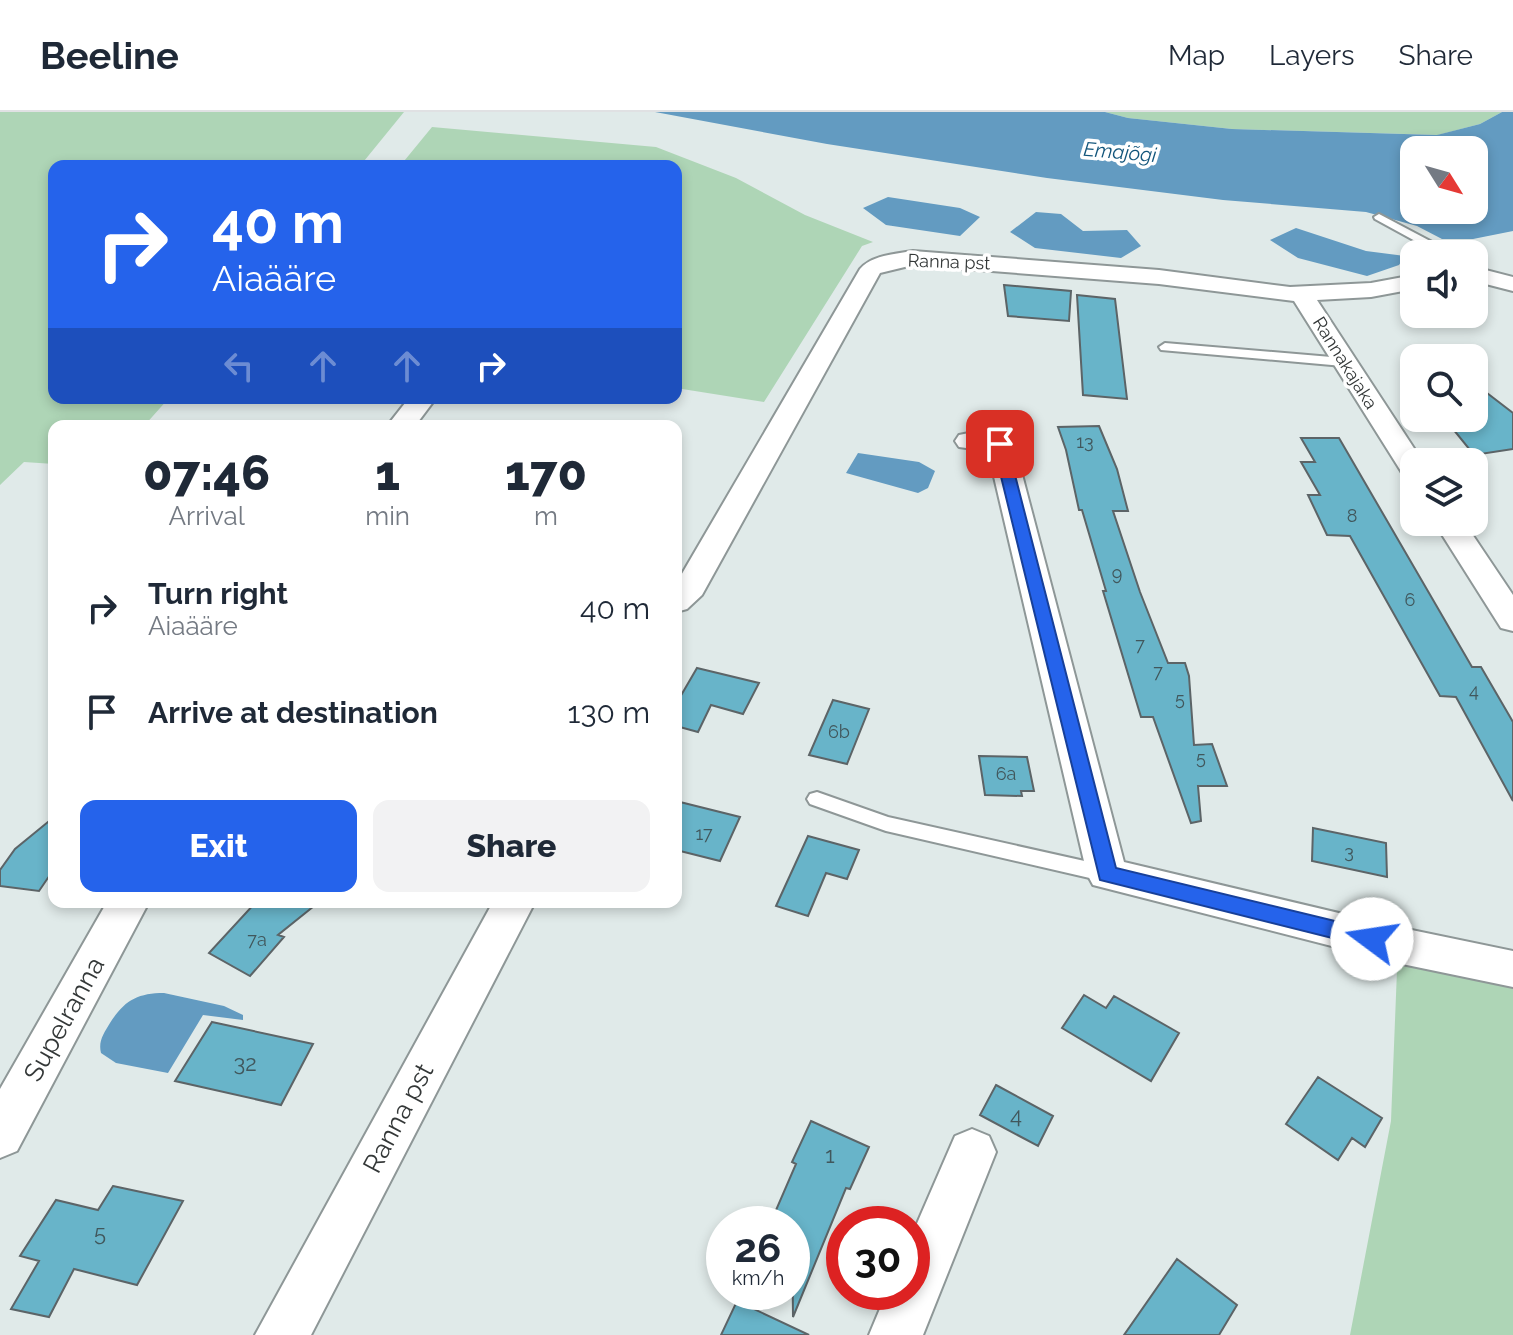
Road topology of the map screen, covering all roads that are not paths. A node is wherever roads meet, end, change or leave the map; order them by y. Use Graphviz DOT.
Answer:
graph roads {
  1 [pos="1379,217"];
  2 [pos="1421,240"];
  3 [pos="1488,277"];
  4 [pos="1513,284"];
  5 [pos="1400,285"];
  6 [pos="1303,295"];
  7 [pos="1165,347"];
  8 [pos="1343,362"];
  9 [pos="418,404"];
  10 [pos="406,420"];
  11 [pos="969,441"];
  12 [pos="1400,449"];
  13 [pos="1458,536"];
  14 [pos="682,598"];
  15 [pos="1513,620"];
  16 [pos="817,799"];
  17 [pos="1107,874"];
  18 [pos="125,908"];
  19 [pos="511,908"];
  20 [pos="1513,969"];
  21 [pos="0,1135"];
  22 [pos="972,1152"];
  23 [pos="282,1335"];
  24 [pos="896,1335"];
  1 -- 2 [label="lane"];
  3 -- 4 [label="street"];
  5 -- 6 [label="street, Ranna pst"];
  6 -- 8 [label="street, Rannakajaka"];
  6 -- 14 [label="street, Ranna pst"];
  7 -- 8 [label="lane"];
  8 -- 12 [label="street, Rannakajaka"];
  9 -- 10 [label="street"];
  11 -- 17 [label="street"];
  13 -- 15 [label="street"];
  16 -- 17 [label="lane"];
  17 -- 20 [label="street"];
  18 -- 21 [label="street, Supelranna"];
  19 -- 23 [label="street, Ranna pst"];
  22 -- 24 [label="street"];
}
